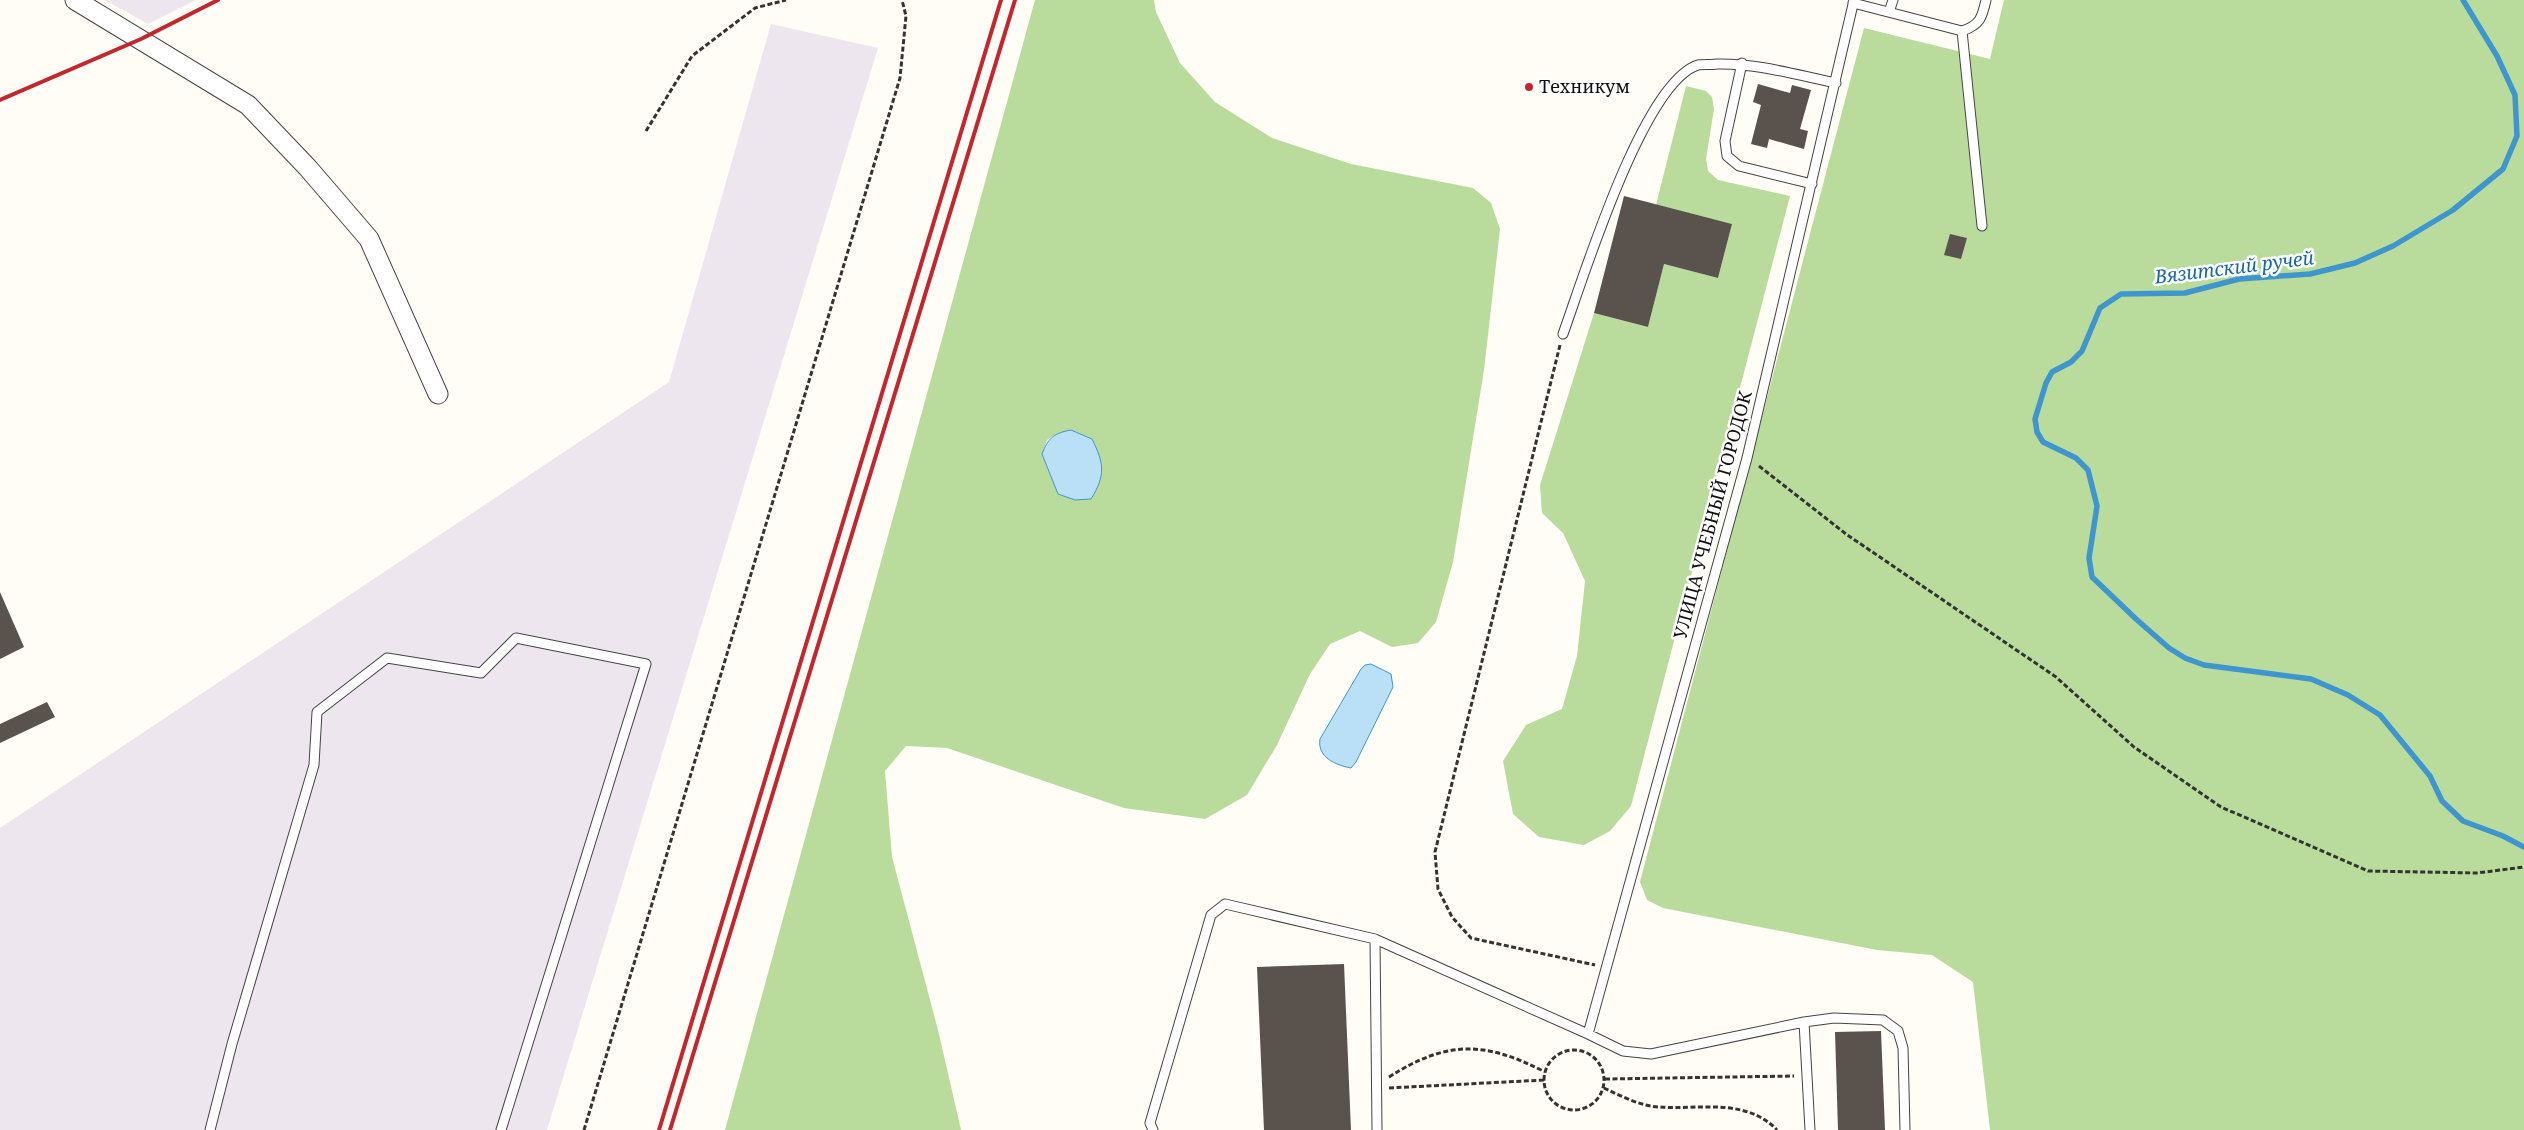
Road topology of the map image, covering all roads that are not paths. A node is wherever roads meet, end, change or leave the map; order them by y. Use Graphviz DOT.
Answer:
graph roads {
  1 [pos="75,0"];
  2 [pos="1893,0"];
  3 [pos="1986,0"];
  4 [pos="1854,1"];
  5 [pos="1889,12"];
  6 [pos="1962,31"];
  7 [pos="1742,63"];
  8 [pos="1836,83"];
  9 [pos="1812,184"];
  10 [pos="1982,226"];
  11 [pos="1563,334"];
  12 [pos="438,394"];
  13 [pos="1374,939"];
  14 [pos="1804,1022"];
  15 [pos="1588,1034"];
  16 [pos="210,1130"];
  17 [pos="501,1130"];
  18 [pos="1153,1130"];
  19 [pos="1377,1130"];
  20 [pos="1810,1130"];
  21 [pos="1905,1130"];
  1 -- 12 [label="street"];
  2 -- 5 [label="lane"];
  3 -- 6 [label="lane"];
  4 -- 5 [label="lane"];
  4 -- 8 [label="lane, УЛИЦА УЧЕБНЫЙ ГОРОДОК"];
  5 -- 6 [label="lane"];
  6 -- 10 [label="lane"];
  7 -- 8 [label="lane"];
  7 -- 9 [label="lane"];
  7 -- 11 [label="lane"];
  8 -- 9 [label="lane, УЛИЦА УЧЕБНЫЙ ГОРОДОК"];
  9 -- 15 [label="lane, УЛИЦА УЧЕБНЫЙ ГОРОДОК"];
  13 -- 15 [label="lane"];
  13 -- 18 [label="lane"];
  13 -- 19 [label="lane"];
  14 -- 15 [label="lane"];
  14 -- 20 [label="lane"];
  14 -- 21 [label="lane"];
  16 -- 17 [label="lane"];
}
